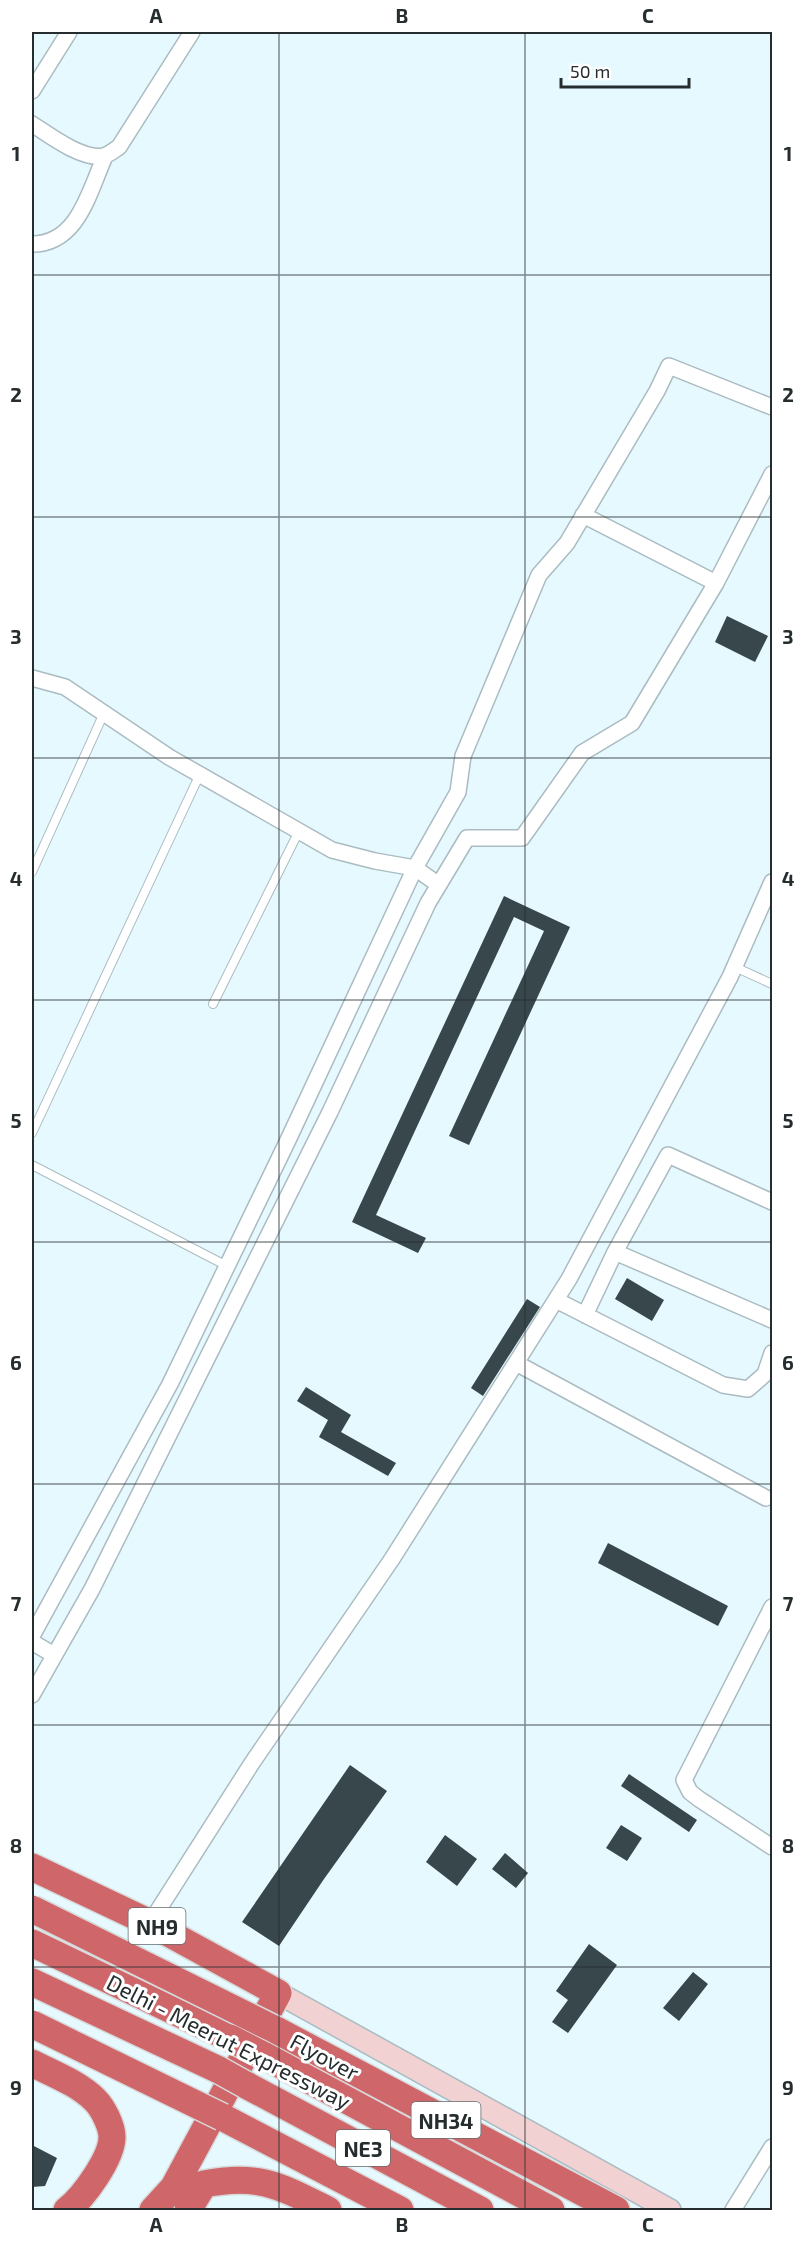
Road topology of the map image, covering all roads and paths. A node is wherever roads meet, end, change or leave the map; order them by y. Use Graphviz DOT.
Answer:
graph roads {
  1 [pos="69,32"];
  2 [pos="192,32"];
  3 [pos="32,91"];
  4 [pos="32,124"];
  5 [pos="105,156"];
  6 [pos="32,244"];
  7 [pos="772,407"];
  8 [pos="772,474"];
  9 [pos="583,516"];
  10 [pos="716,583"];
  11 [pos="32,678"];
  12 [pos="104,713"];
  13 [pos="200,774"];
  14 [pos="299,831"];
  15 [pos="415,868"];
  16 [pos="32,872"];
  17 [pos="772,882"];
  18 [pos="439,885"];
  19 [pos="735,967"];
  20 [pos="772,984"];
  21 [pos="213,1004"];
  22 [pos="32,1133"];
  23 [pos="32,1165"];
  24 [pos="772,1202"];
  25 [pos="615,1252"];
  26 [pos="227,1266"];
  27 [pos="556,1300"];
  28 [pos="585,1315"];
  29 [pos="772,1320"];
  30 [pos="772,1353"];
  31 [pos="516,1363"];
  32 [pos="766,1498"];
  33 [pos="772,1607"];
  34 [pos="32,1636"];
  35 [pos="32,1642"];
  36 [pos="54,1655"];
  37 [pos="32,1695"];
  38 [pos="772,1847"];
  39 [pos="32,1867"];
  40 [pos="32,1909"];
  41 [pos="150,1923"];
  42 [pos="32,1943"];
  43 [pos="32,1982"];
  44 [pos="278,1994"];
  45 [pos="32,2024"];
  46 [pos="32,2063"];
  47 [pos="772,2147"];
  48 [pos="197,2200"];
  49 [pos="67,2211"];
  50 [pos="153,2211"];
  51 [pos="328,2211"];
  52 [pos="400,2211"];
  53 [pos="480,2211"];
  54 [pos="551,2211"];
  55 [pos="615,2211"];
  56 [pos="670,2211"];
  57 [pos="733,2211"];
  1 -- 3 [label="street"];
  2 -- 5 [label="street"];
  4 -- 5 [label="street"];
  5 -- 6 [label="street"];
  7 -- 9 [label="street"];
  8 -- 10 [label="street"];
  9 -- 10 [label="street"];
  9 -- 15 [label="street"];
  10 -- 18 [label="street"];
  11 -- 12 [label="street"];
  12 -- 13 [label="street"];
  12 -- 16 [label="lane"];
  13 -- 14 [label="street"];
  13 -- 22 [label="lane"];
  14 -- 15 [label="street"];
  14 -- 21 [label="lane"];
  15 -- 18 [label="street"];
  15 -- 26 [label="street"];
  17 -- 19 [label="street"];
  18 -- 36 [label="street"];
  19 -- 20 [label="lane"];
  19 -- 27 [label="street"];
  23 -- 26 [label="lane"];
  24 -- 25 [label="street"];
  25 -- 28 [label="street"];
  25 -- 29 [label="street"];
  26 -- 34 [label="street"];
  27 -- 28 [label="street"];
  27 -- 31 [label="street"];
  28 -- 30 [label="street"];
  31 -- 32 [label="street"];
  31 -- 41 [label="street"];
  33 -- 38 [label="street"];
  35 -- 36 [label="street"];
  36 -- 37 [label="street"];
  39 -- 41 [label="highway, NH9"];
  40 -- 55 [label="highway, Flyover / NH34, bridge"];
  41 -- 44 [label="highway, NH9"];
  42 -- 54 [label="highway, Delhi - Meerut Expressway / NE3, bridge"];
  43 -- 53 [label="highway, Delhi - Meerut Expressway / NE3, bridge"];
  44 -- 50 [label="highway"];
  44 -- 56 [label="street"];
  45 -- 52 [label="highway, bridge"];
  46 -- 49 [label="highway"];
  47 -- 57 [label="street"];
  48 -- 51 [label="highway"];
}
